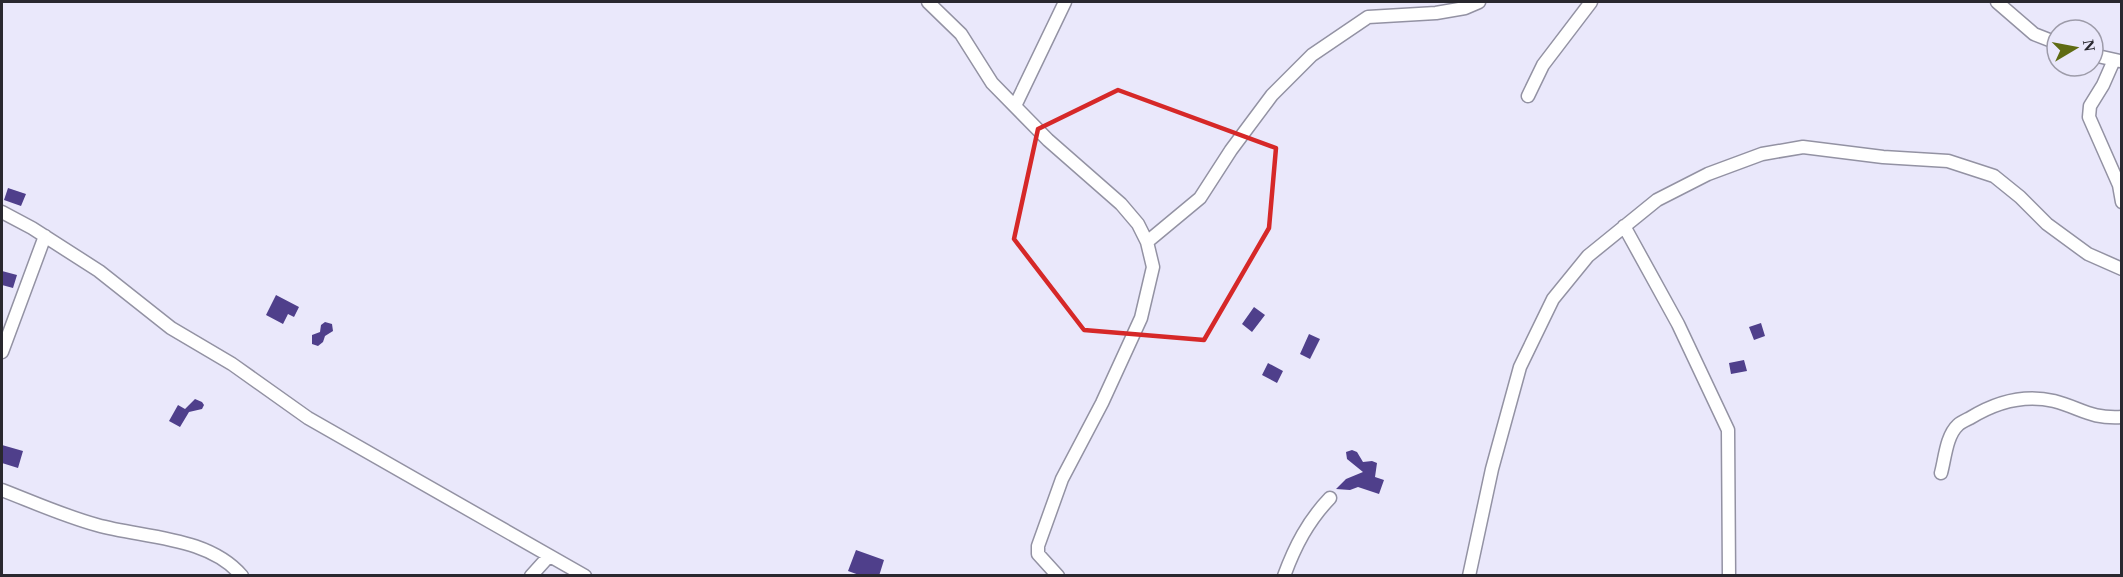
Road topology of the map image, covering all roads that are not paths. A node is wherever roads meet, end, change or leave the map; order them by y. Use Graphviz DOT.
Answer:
graph roads {
  1 [pos="928,2"];
  2 [pos="1065,2"];
  3 [pos="1479,2"];
  4 [pos="1590,2"];
  5 [pos="1997,2"];
  6 [pos="2045,39"];
  7 [pos="2118,61"];
  8 [pos="1528,96"];
  9 [pos="1015,106"];
  10 [pos="2121,202"];
  11 [pos="2,212"];
  12 [pos="1624,226"];
  13 [pos="45,236"];
  14 [pos="1147,242"];
  15 [pos="2121,269"];
  16 [pos="2,352"];
  17 [pos="2121,417"];
  18 [pos="1941,473"];
  19 [pos="2,490"];
  20 [pos="1330,498"];
  21 [pos="549,556"];
  22 [pos="242,576"];
  23 [pos="531,576"];
  24 [pos="585,576"];
  25 [pos="1058,576"];
  26 [pos="1284,576"];
  27 [pos="1469,576"];
  28 [pos="1729,576"];
  1 -- 9 [label="street"];
  2 -- 9 [label="street"];
  3 -- 14 [label="street"];
  4 -- 8 [label="street"];
  5 -- 6 [label="street"];
  7 -- 10 [label="street"];
  9 -- 14 [label="street"];
  11 -- 13 [label="street"];
  12 -- 15 [label="street"];
  12 -- 27 [label="street"];
  12 -- 28 [label="street"];
  13 -- 16 [label="street"];
  13 -- 21 [label="street"];
  14 -- 25 [label="street"];
  17 -- 18 [label="street"];
  19 -- 22 [label="street"];
  20 -- 26 [label="street"];
  21 -- 23 [label="street"];
  21 -- 24 [label="street"];
}
